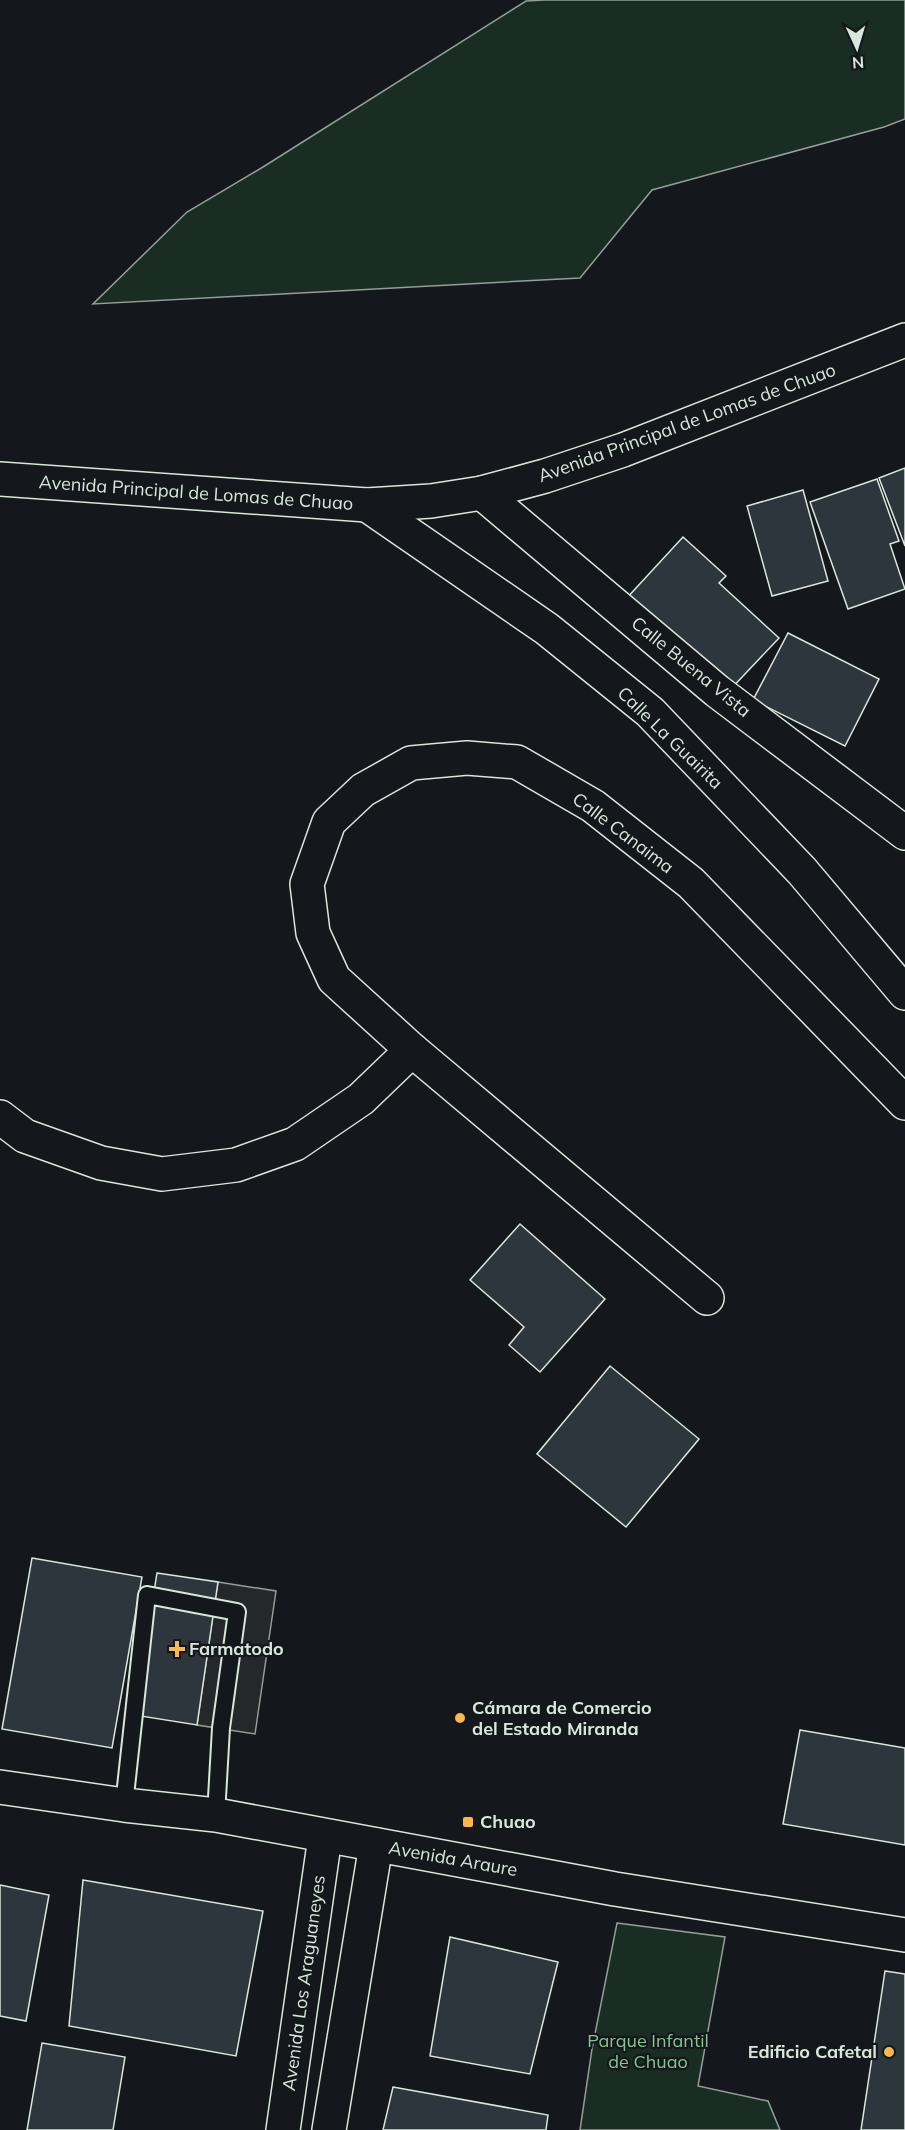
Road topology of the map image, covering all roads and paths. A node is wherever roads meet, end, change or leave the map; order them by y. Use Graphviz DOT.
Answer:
graph roads {
  1 [pos="905,340"];
  2 [pos="0,479"];
  3 [pos="482,493"];
  4 [pos="368,505"];
  5 [pos="905,833"];
  6 [pos="905,993"];
  7 [pos="412,1050"];
  8 [pos="905,1103"];
  9 [pos="0,1117"];
  10 [pos="707,1298"];
  11 [pos="0,1786"];
  12 [pos="124,1805"];
  13 [pos="216,1815"];
  14 [pos="325,1837"];
  15 [pos="376,1845"];
  16 [pos="905,1935"];
  17 [pos="283,2130"];
  18 [pos="329,2130"];
  1 -- 3 [label="street, Avenida Principal de Lomas de Chuao"];
  2 -- 4 [label="street, Avenida Principal de Lomas de Chuao"];
  3 -- 4 [label="street, Avenida Principal de Lomas de Chuao"];
  3 -- 5 [label="street, Calle Buena Vista"];
  4 -- 6 [label="street, Calle La Guairita"];
  7 -- 8 [label="street, Calle Canaima"];
  7 -- 9 [label="street"];
  7 -- 10 [label="street, Calle Canaima"];
  11 -- 12 [label="street, Avenida Araure"];
  12 -- 13 [label="street, Avenida Araure"];
  12 -- 13 [label="lane"];
  13 -- 14 [label="street, Avenida Araure"];
  14 -- 15 [label="street, Avenida Araure"];
  14 -- 17 [label="street, Avenida Los Araguaneyes"];
  15 -- 16 [label="street, Avenida Araure"];
  15 -- 18 [label="street"];
}
